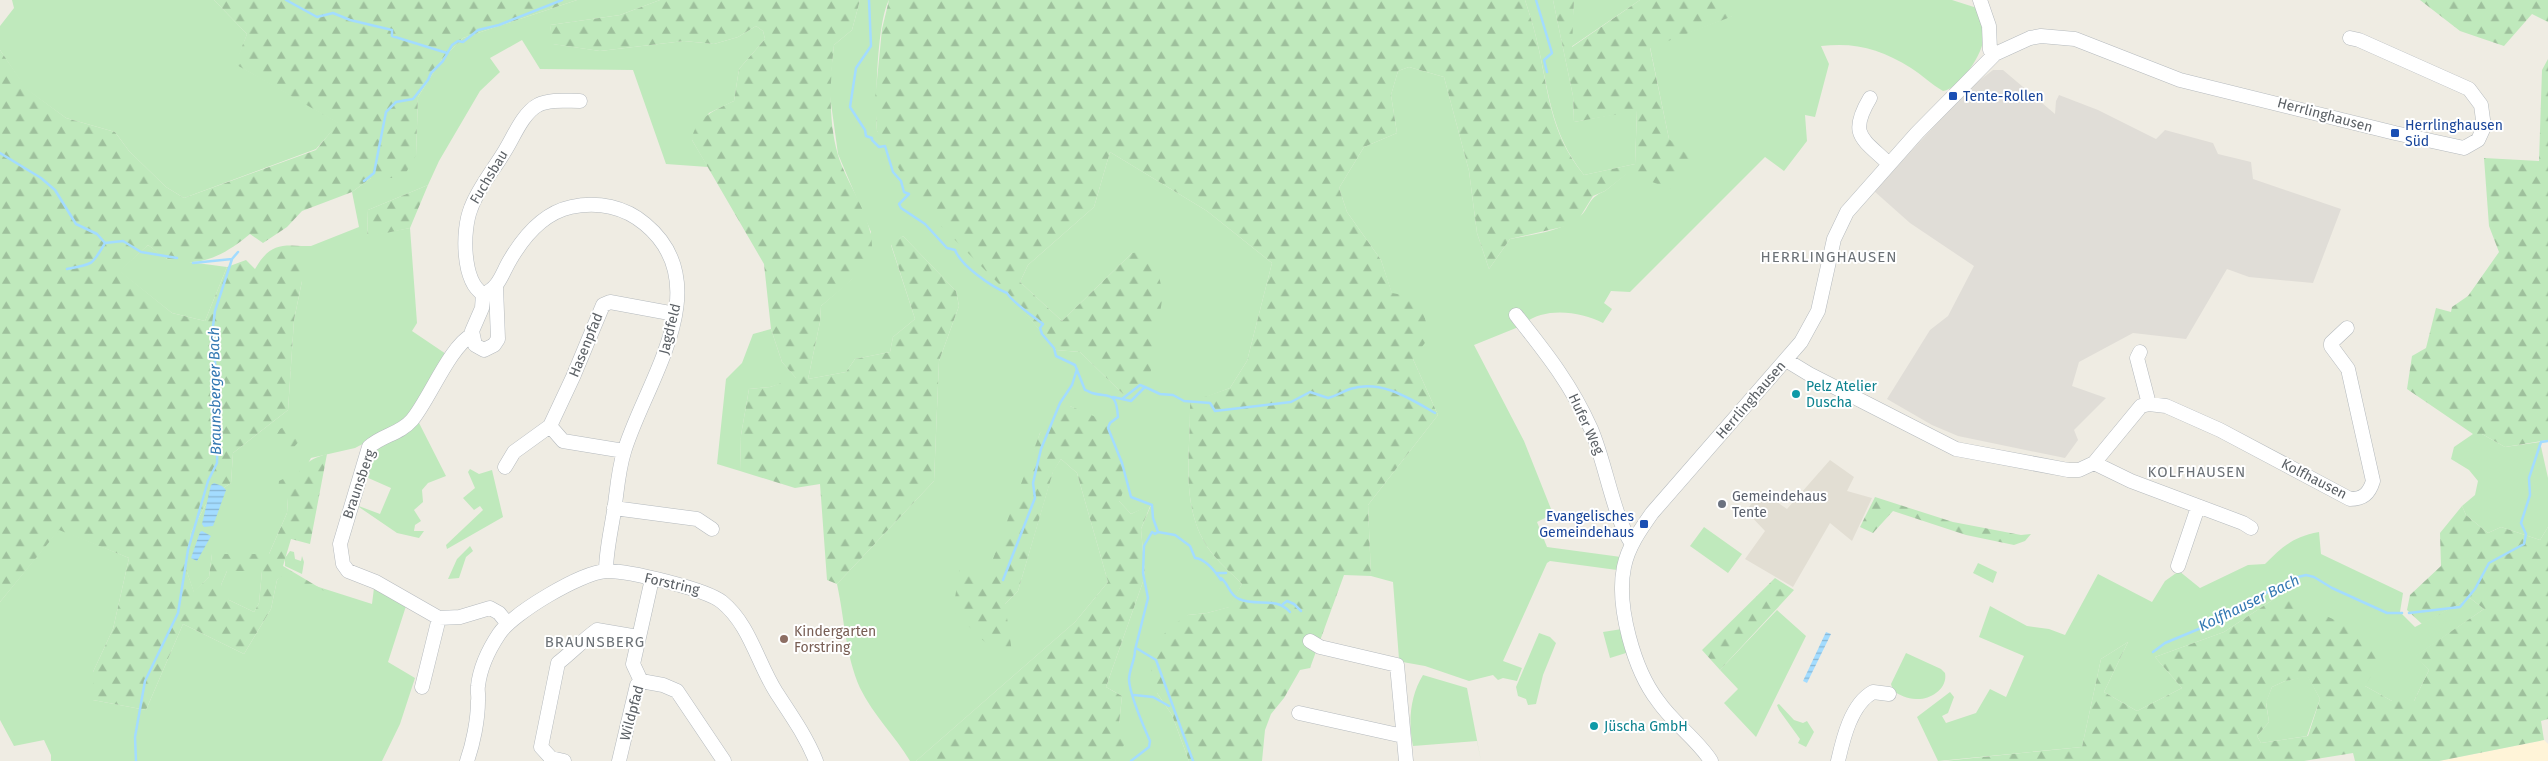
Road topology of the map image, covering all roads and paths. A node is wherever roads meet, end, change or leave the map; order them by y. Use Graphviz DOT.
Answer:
graph roads {
  1 [pos="1980,0"];
  2 [pos="2350,38"];
  3 [pos="1995,54"];
  4 [pos="1870,98"];
  5 [pos="580,101"];
  6 [pos="1889,164"];
  7 [pos="496,287"];
  8 [pos="483,294"];
  9 [pos="675,314"];
  10 [pos="1516,315"];
  11 [pos="2347,328"];
  12 [pos="472,335"];
  13 [pos="2140,352"];
  14 [pos="1786,360"];
  15 [pos="2149,404"];
  16 [pos="550,426"];
  17 [pos="624,451"];
  18 [pos="2094,463"];
  19 [pos="505,467"];
  20 [pos="2198,507"];
  21 [pos="614,508"];
  22 [pos="2251,528"];
  23 [pos="712,529"];
  24 [pos="1632,544"];
  25 [pos="2178,566"];
  26 [pos="606,571"];
  27 [pos="652,579"];
  28 [pos="439,618"];
  29 [pos="507,623"];
  30 [pos="638,637"];
  31 [pos="1310,641"];
  32 [pos="641,681"];
  33 [pos="422,687"];
  34 [pos="1889,694"];
  35 [pos="1299,713"];
  36 [pos="1403,736"];
  37 [pos="467,761"];
  38 [pos="564,761"];
  39 [pos="619,761"];
  40 [pos="724,761"];
  41 [pos="816,761"];
  42 [pos="1406,761"];
  43 [pos="1711,761"];
  44 [pos="1838,761"];
  1 -- 3 [label="street"];
  2 -- 3 [label="street, Herrlinghausen"];
  3 -- 6 [label="street, Herrlinghausen"];
  4 -- 6 [label="street"];
  5 -- 8 [label="street, Fuchsbau"];
  6 -- 14 [label="street, Herrlinghausen"];
  7 -- 8 [label="street"];
  7 -- 9 [label="street, Jagdfeld"];
  7 -- 12 [label="street, Jagdfeld"];
  8 -- 12 [label="street"];
  9 -- 16 [label="street, Hasenpfad"];
  9 -- 17 [label="street, Jagdfeld"];
  10 -- 24 [label="street, Hufer Weg"];
  11 -- 15 [label="street, Kolfhausen"];
  12 -- 28 [label="street, Braunsberg"];
  13 -- 15 [label="street"];
  14 -- 18 [label="street"];
  14 -- 24 [label="street, Herrlinghausen"];
  15 -- 18 [label="street"];
  16 -- 17 [label="street"];
  16 -- 19 [label="street, Hasenpfad"];
  17 -- 21 [label="street, Jagdfeld"];
  18 -- 20 [label="street"];
  20 -- 22 [label="street"];
  20 -- 25 [label="street"];
  21 -- 23 [label="street"];
  21 -- 26 [label="street, Jagdfeld"];
  24 -- 43 [label="street, Herrlinghausen"];
  26 -- 27 [label="street, Forstring"];
  26 -- 29 [label="street, Forstring"];
  27 -- 30 [label="street, Wildpfad"];
  27 -- 41 [label="street, Forstring"];
  28 -- 29 [label="street"];
  28 -- 33 [label="street"];
  29 -- 37 [label="street"];
  30 -- 32 [label="street, Wildpfad"];
  30 -- 38 [label="street"];
  31 -- 36 [label="street"];
  32 -- 39 [label="street, Wildpfad"];
  32 -- 40 [label="street"];
  34 -- 44 [label="street"];
  35 -- 36 [label="street"];
  36 -- 42 [label="street"];
}
